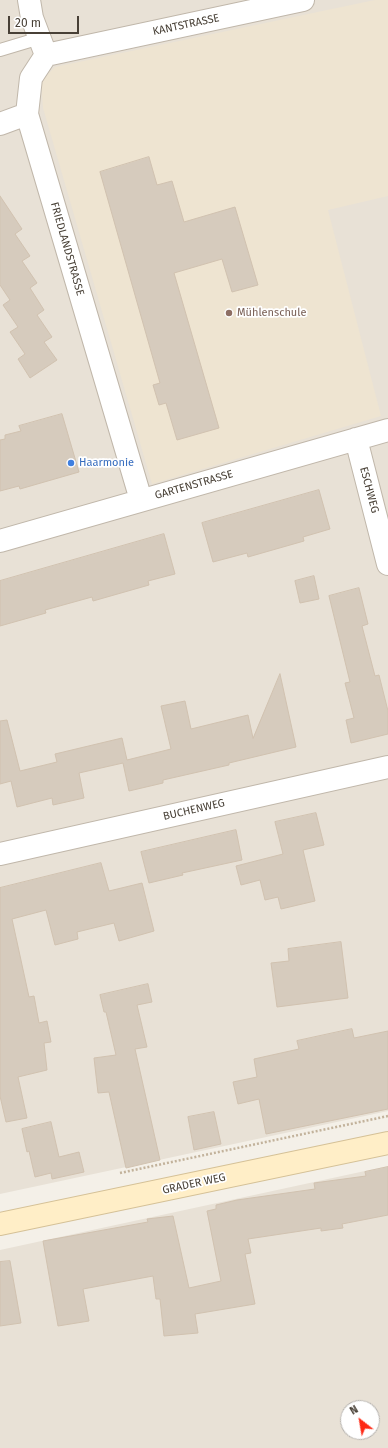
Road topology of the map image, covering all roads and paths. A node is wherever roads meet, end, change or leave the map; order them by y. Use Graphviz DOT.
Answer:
graph roads {
  1 [pos="29,0"];
  2 [pos="303,0"];
  3 [pos="43,47"];
  4 [pos="0,50"];
  5 [pos="27,114"];
  6 [pos="0,124"];
  7 [pos="388,430"];
  8 [pos="356,439"];
  9 [pos="141,500"];
  10 [pos="0,541"];
  11 [pos="388,564"];
  12 [pos="388,767"];
  13 [pos="0,854"];
  14 [pos="388,1116"];
  15 [pos="388,1143"];
  16 [pos="115,1174"];
  17 [pos="0,1224"];
  1 -- 3 [label="street"];
  2 -- 3 [label="street, KANTSTRASSE"];
  3 -- 4 [label="lane"];
  3 -- 5 [label="street, FRIEDLANDSTRASSE"];
  5 -- 6 [label="street"];
  5 -- 9 [label="street, FRIEDLANDSTRASSE"];
  7 -- 8 [label="street, GARTENSTRASSE"];
  8 -- 9 [label="street, GARTENSTRASSE"];
  8 -- 11 [label="street, ESCHWEG"];
  9 -- 10 [label="street, GARTENSTRASSE"];
  12 -- 13 [label="street, BUCHENWEG"];
  14 -- 16 [label="path"];
  15 -- 17 [label="street, GRADER WEG"];
}
